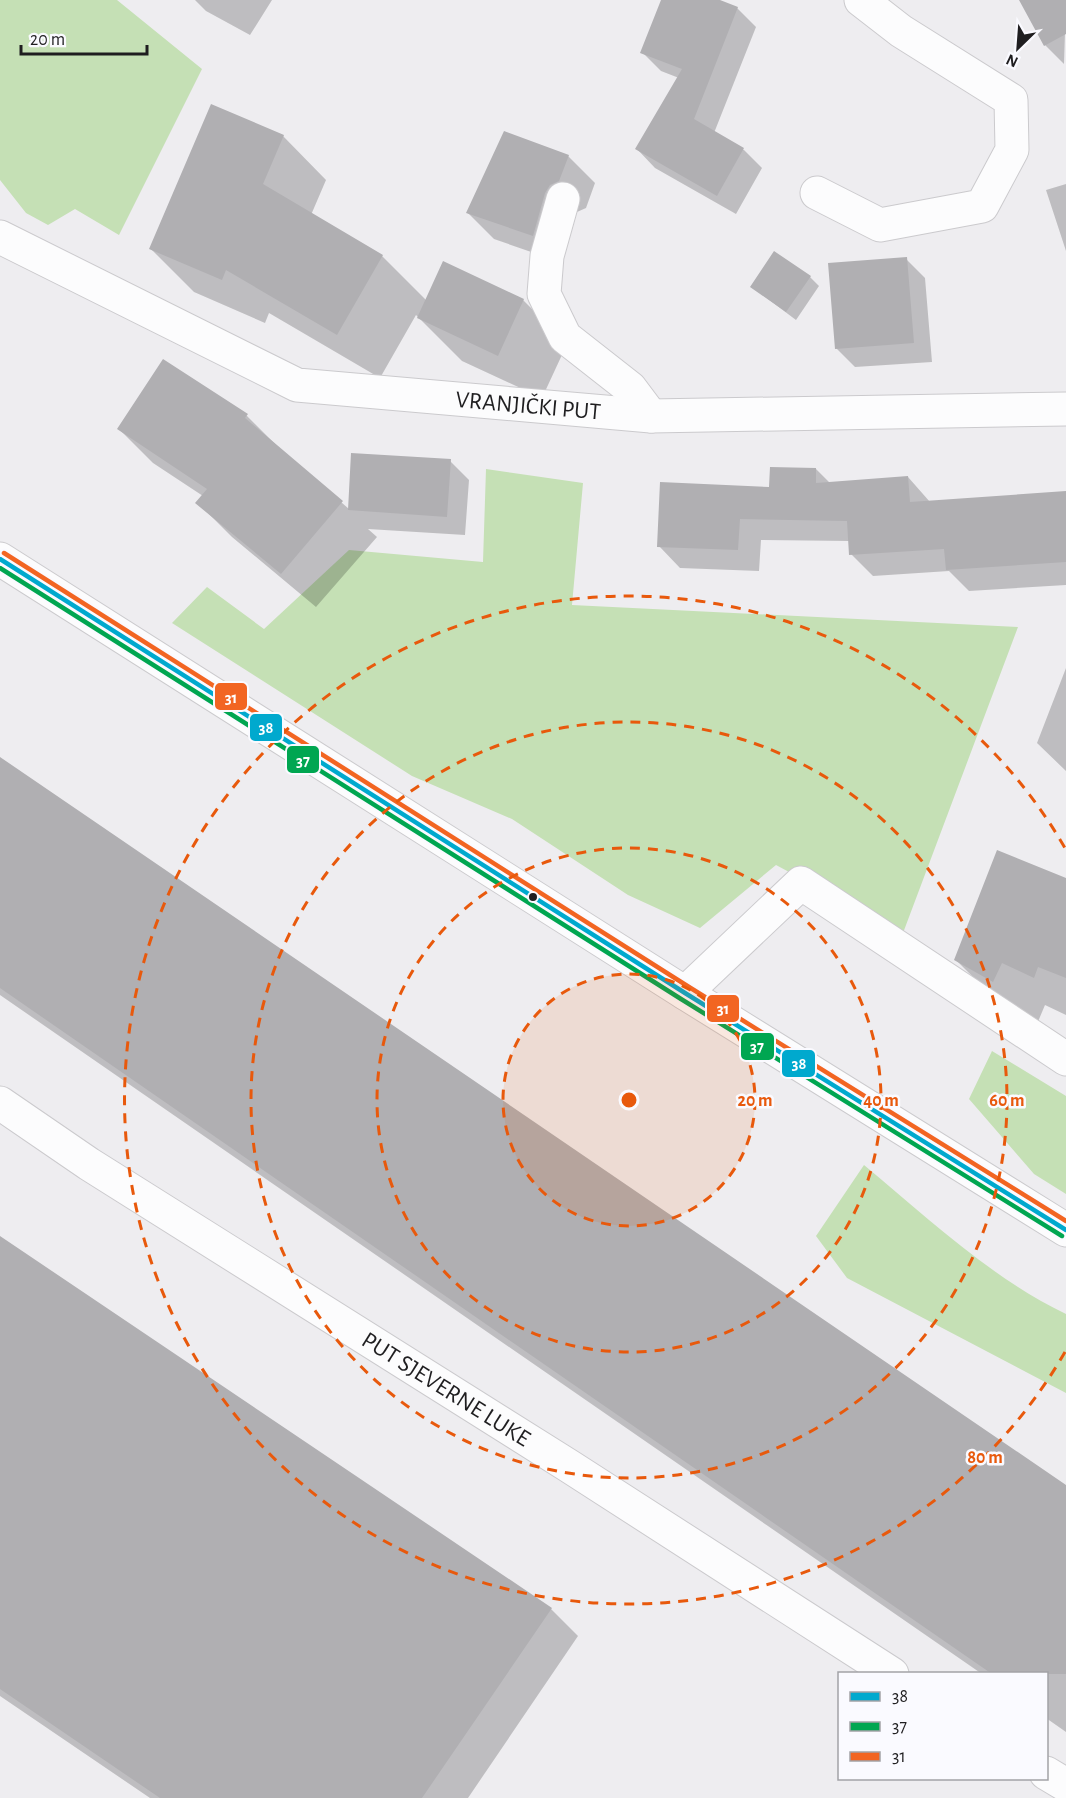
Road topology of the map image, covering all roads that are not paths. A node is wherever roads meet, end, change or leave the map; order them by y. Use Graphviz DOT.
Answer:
graph roads {
  1 [pos="861,0"];
  2 [pos="816,193"];
  3 [pos="563,199"];
  4 [pos="0,219"];
  5 [pos="11,244"];
  6 [pos="1066,409"];
  7 [pos="651,416"];
  8 [pos="0,559"];
  9 [pos="685,993"];
  10 [pos="1066,1059"];
  11 [pos="0,1102"];
  12 [pos="1066,1230"];
  13 [pos="889,1672"];
  14 [pos="1048,1774"];
  15 [pos="1066,1785"];
  1 -- 2 [label="street"];
  3 -- 7 [label="street"];
  4 -- 5 [label="street, VRANJIČKI PUT"];
  5 -- 7 [label="street, VRANJIČKI PUT"];
  6 -- 7 [label="street, VRANJIČKI PUT"];
  8 -- 9 [label="street"];
  9 -- 10 [label="street"];
  9 -- 12 [label="street"];
  11 -- 13 [label="street, PUT SJEVERNE LUKE"];
  14 -- 15 [label="street"];
}
